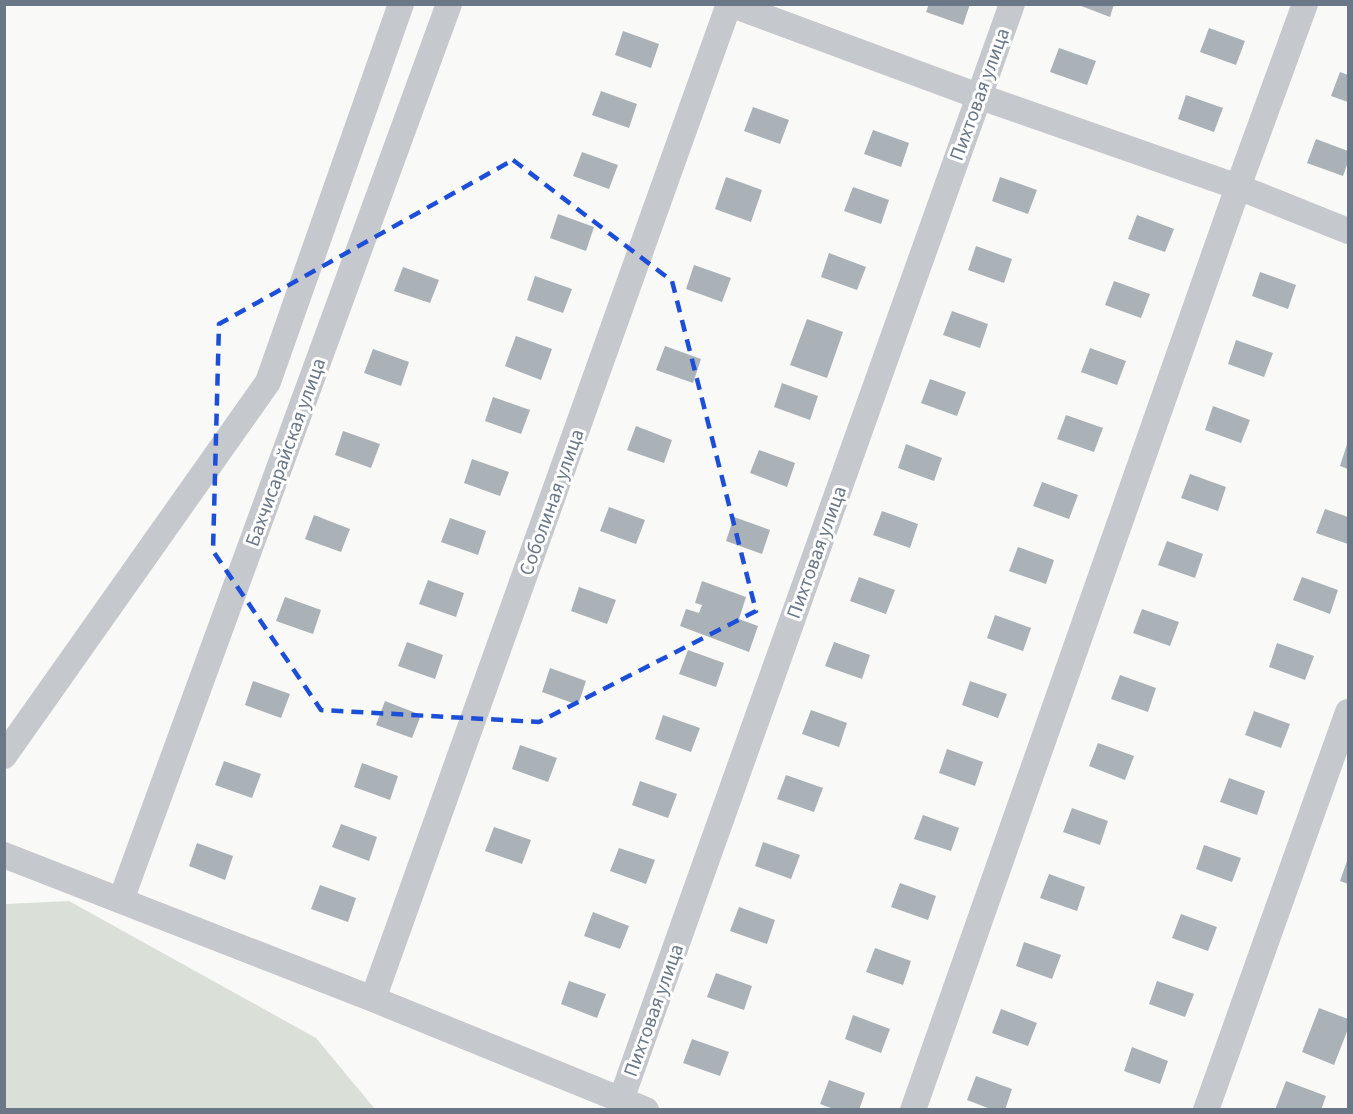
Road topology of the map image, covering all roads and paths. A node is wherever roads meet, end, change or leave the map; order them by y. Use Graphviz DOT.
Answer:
graph roads {
  1 [pos="401,4"];
  2 [pos="449,4"];
  3 [pos="730,4"];
  4 [pos="1012,4"];
  5 [pos="1305,4"];
  6 [pos="978,96"];
  7 [pos="1238,188"];
  8 [pos="1348,231"];
  9 [pos="1348,712"];
  10 [pos="4,756"];
  11 [pos="4,855"];
  12 [pos="121,900"];
  13 [pos="374,999"];
  14 [pos="621,1100"];
  15 [pos="645,1110"];
  16 [pos="913,1110"];
  17 [pos="1206,1110"];
  1 -- 10 [label="street"];
  2 -- 12 [label="street, Бахчисарайская улица"];
  3 -- 6 [label="street"];
  3 -- 13 [label="street, Соболиная улица"];
  4 -- 6 [label="street, Пихтовая улица"];
  5 -- 7 [label="street"];
  6 -- 7 [label="street"];
  6 -- 14 [label="street, Пихтовая улица"];
  7 -- 8 [label="street"];
  7 -- 16 [label="street"];
  9 -- 17 [label="street"];
  11 -- 12 [label="street"];
  12 -- 13 [label="street"];
  13 -- 14 [label="street"];
  14 -- 15 [label="street"];
}
